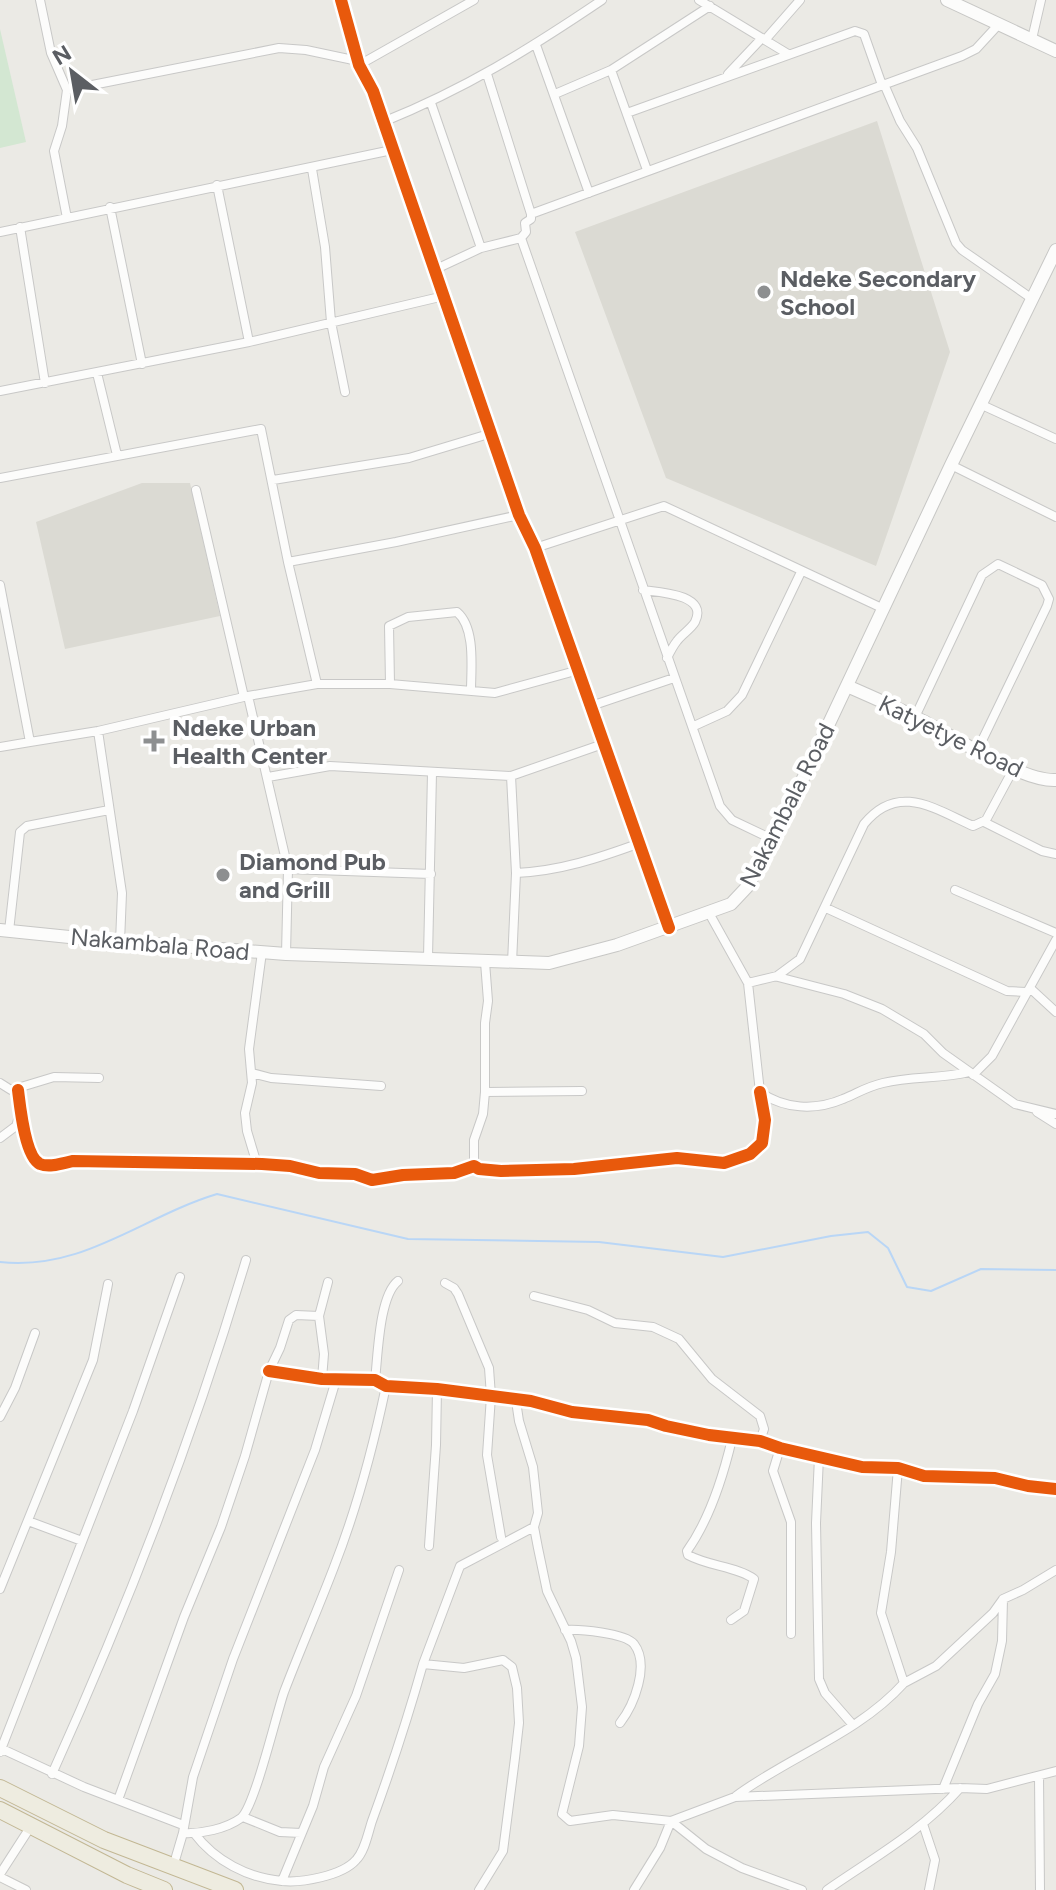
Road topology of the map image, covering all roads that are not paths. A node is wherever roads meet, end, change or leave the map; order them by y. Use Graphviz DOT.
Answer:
graph roads {
  1 [pos="40,0"];
  2 [pos="341,0"];
  3 [pos="474,0"];
  4 [pos="602,0"];
  5 [pos="699,0"];
  6 [pos="800,0"];
  7 [pos="947,0"];
  8 [pos="1041,0"];
  9 [pos="710,6"];
  10 [pos="999,24"];
  11 [pos="764,39"];
  12 [pos="1032,39"];
  13 [pos="536,45"];
  14 [pos="1056,51"];
  15 [pos="788,54"];
  16 [pos="359,63"];
  17 [pos="611,70"];
  18 [pos="487,74"];
  19 [pos="724,78"];
  20 [pos="883,85"];
  21 [pos="67,90"];
  22 [pos="555,94"];
  23 [pos="431,103"];
  24 [pos="627,113"];
  25 [pos="383,122"];
  26 [pos="392,150"];
  27 [pos="312,169"];
  28 [pos="647,170"];
  29 [pos="217,185"];
  30 [pos="589,193"];
  31 [pos="110,207"];
  32 [pos="531,214"];
  33 [pos="67,218"];
  34 [pos="20,227"];
  35 [pos="0,232"];
  36 [pos="521,238"];
  37 [pos="481,248"];
  38 [pos="1056,250"];
  39 [pos="434,270"];
  40 [pos="444,296"];
  41 [pos="1031,298"];
  42 [pos="331,322"];
  43 [pos="249,342"];
  44 [pos="142,364"];
  45 [pos="97,373"];
  46 [pos="45,383"];
  47 [pos="0,391"];
  48 [pos="345,392"];
  49 [pos="982,405"];
  50 [pos="492,433"];
  51 [pos="1056,439"];
  52 [pos="117,455"];
  53 [pos="951,465"];
  54 [pos="0,478"];
  55 [pos="273,480"];
  56 [pos="196,490"];
  57 [pos="519,515"];
  58 [pos="1056,517"];
  59 [pos="621,521"];
  60 [pos="535,548"];
  61 [pos="288,562"];
  62 [pos="801,572"];
  63 [pos="0,585"];
  64 [pos="643,590"];
  65 [pos="884,609"];
  66 [pos="4,624"];
  67 [pos="667,658"];
  68 [pos="579,670"];
  69 [pos="674,678"];
  70 [pos="317,684"];
  71 [pos="390,684"];
  72 [pos="847,686"];
  73 [pos="471,691"];
  74 [pos="246,697"];
  75 [pos="591,706"];
  76 [pos="915,717"];
  77 [pos="694,726"];
  78 [pos="98,731"];
  79 [pos="30,742"];
  80 [pos="603,744"];
  81 [pos="0,747"];
  82 [pos="978,749"];
  83 [pos="1014,768"];
  84 [pos="432,773"];
  85 [pos="511,776"];
  86 [pos="268,777"];
  87 [pos="1056,780"];
  88 [pos="109,810"];
  89 [pos="984,822"];
  90 [pos="774,840"];
  91 [pos="640,843"];
  92 [pos="1056,854"];
  93 [pos="288,869"];
  94 [pos="516,873"];
  95 [pos="431,874"];
  96 [pos="955,890"];
  97 [pos="826,908"];
  98 [pos="709,913"];
  99 [pos="669,928"];
  100 [pos="4,930"];
  101 [pos="1056,933"];
  102 [pos="1056,940"];
  103 [pos="120,942"];
  104 [pos="262,952"];
  105 [pos="286,954"];
  106 [pos="428,957"];
  107 [pos="485,962"];
  108 [pos="512,964"];
  109 [pos="777,976"];
  110 [pos="748,983"];
  111 [pos="1028,991"];
  112 [pos="1056,1012"];
  113 [pos="252,1073"];
  114 [pos="971,1074"];
  115 [pos="99,1078"];
  116 [pos="0,1083"];
  117 [pos="381,1086"];
  118 [pos="18,1090"];
  119 [pos="582,1091"];
  120 [pos="485,1092"];
  121 [pos="760,1092"];
  122 [pos="1033,1109"];
  123 [pos="20,1114"];
  124 [pos="1056,1114"];
  125 [pos="1056,1124"];
  126 [pos="0,1138"];
  127 [pos="262,1164"];
  128 [pos="474,1166"];
  129 [pos="246,1260"];
  130 [pos="180,1277"];
  131 [pos="398,1281"];
  132 [pos="328,1282"];
  133 [pos="445,1283"];
  134 [pos="108,1284"];
  135 [pos="534,1296"];
  136 [pos="319,1316"];
  137 [pos="35,1333"];
  138 [pos="269,1371"];
  139 [pos="322,1379"];
  140 [pos="336,1380"];
  141 [pos="375,1380"];
  142 [pos="386,1386"];
  143 [pos="437,1389"];
  144 [pos="491,1396"];
  145 [pos="516,1401"];
  146 [pos="0,1417"];
  147 [pos="732,1439"];
  148 [pos="760,1441"];
  149 [pos="780,1448"];
  150 [pos="819,1457"];
  151 [pos="898,1468"];
  152 [pos="1056,1489"];
  153 [pos="28,1521"];
  154 [pos="534,1527"];
  155 [pos="501,1537"];
  156 [pos="82,1541"];
  157 [pos="429,1546"];
  158 [pos="399,1570"];
  159 [pos="1056,1570"];
  160 [pos="0,1589"];
  161 [pos="1003,1599"];
  162 [pos="731,1620"];
  163 [pos="565,1630"];
  164 [pos="791,1634"];
  165 [pos="423,1664"];
  166 [pos="904,1683"];
  167 [pos="620,1723"];
  168 [pos="853,1725"];
  169 [pos="1,1749"];
  170 [pos="1056,1771"];
  171 [pos="52,1774"];
  172 [pos="1039,1776"];
  173 [pos="0,1788"];
  174 [pos="960,1788"];
  175 [pos="943,1789"];
  176 [pos="735,1797"];
  177 [pos="118,1800"];
  178 [pos="0,1810"];
  179 [pos="243,1817"];
  180 [pos="671,1821"];
  181 [pos="923,1824"];
  182 [pos="31,1826"];
  183 [pos="183,1829"];
  184 [pos="194,1833"];
  185 [pos="301,1833"];
  186 [pos="172,1868"];
  187 [pos="0,1875"];
  188 [pos="282,1881"];
  189 [pos="26,1890"];
  190 [pos="164,1890"];
  191 [pos="235,1890"];
  192 [pos="479,1890"];
  193 [pos="634,1890"];
  194 [pos="802,1890"];
  195 [pos="827,1890"];
  196 [pos="929,1890"];
  197 [pos="1040,1890"];
  1 -- 21 [label="street"];
  2 -- 16 [label="street"];
  3 -- 16 [label="street"];
  4 -- 13 [label="street"];
  5 -- 9 [label="street"];
  6 -- 11 [label="street"];
  7 -- 10 [label="main road"];
  8 -- 12 [label="street"];
  9 -- 11 [label="street"];
  9 -- 17 [label="street"];
  10 -- 12 [label="main road"];
  10 -- 20 [label="street"];
  11 -- 15 [label="street"];
  11 -- 19 [label="street"];
  12 -- 14 [label="main road"];
  13 -- 18 [label="street"];
  13 -- 22 [label="street"];
  15 -- 19 [label="street"];
  15 -- 20 [label="street"];
  16 -- 21 [label="street"];
  16 -- 25 [label="street"];
  17 -- 22 [label="street"];
  17 -- 24 [label="street"];
  18 -- 23 [label="street"];
  18 -- 32 [label="street"];
  19 -- 24 [label="street"];
  20 -- 28 [label="street"];
  20 -- 41 [label="street"];
  21 -- 33 [label="street"];
  22 -- 30 [label="street"];
  23 -- 25 [label="street"];
  23 -- 37 [label="street"];
  24 -- 28 [label="street"];
  25 -- 26 [label="street"];
  26 -- 27 [label="street"];
  26 -- 39 [label="street"];
  27 -- 29 [label="street"];
  27 -- 42 [label="street"];
  28 -- 30 [label="street"];
  29 -- 31 [label="street"];
  29 -- 43 [label="street"];
  30 -- 32 [label="street"];
  31 -- 33 [label="street"];
  31 -- 44 [label="street"];
  32 -- 36 [label="street"];
  33 -- 34 [label="street"];
  34 -- 35 [label="street"];
  34 -- 46 [label="street"];
  36 -- 37 [label="street"];
  36 -- 59 [label="street"];
  37 -- 39 [label="street"];
  38 -- 41 [label="main road, Nakambala Road"];
  39 -- 40 [label="street"];
  40 -- 42 [label="street"];
  40 -- 50 [label="street"];
  41 -- 49 [label="main road, Nakambala Road"];
  42 -- 43 [label="street"];
  42 -- 48 [label="street"];
  43 -- 44 [label="street"];
  44 -- 45 [label="street"];
  45 -- 46 [label="street"];
  45 -- 52 [label="street"];
  46 -- 47 [label="street"];
  49 -- 51 [label="street"];
  49 -- 53 [label="main road, Nakambala Road"];
  50 -- 55 [label="street"];
  50 -- 57 [label="street"];
  52 -- 54 [label="street"];
  52 -- 55 [label="street"];
  53 -- 58 [label="street"];
  53 -- 65 [label="main road, Nakambala Road"];
  55 -- 61 [label="street"];
  56 -- 74 [label="street"];
  57 -- 60 [label="street"];
  57 -- 61 [label="street"];
  59 -- 60 [label="street"];
  59 -- 62 [label="street"];
  59 -- 64 [label="street"];
  60 -- 68 [label="street"];
  61 -- 70 [label="street"];
  62 -- 65 [label="street"];
  62 -- 77 [label="street"];
  63 -- 66 [label="street"];
  64 -- 67 [label="street"];
  64 -- 67 [label="street"];
  65 -- 72 [label="main road, Nakambala Road"];
  66 -- 79 [label="street"];
  67 -- 69 [label="street"];
  68 -- 73 [label="street"];
  68 -- 75 [label="street"];
  69 -- 75 [label="street"];
  69 -- 77 [label="street"];
  70 -- 71 [label="street"];
  70 -- 74 [label="street"];
  71 -- 73 [label="street"];
  71 -- 73 [label="street"];
  72 -- 76 [label="main road, Katyetye Road"];
  72 -- 90 [label="main road, Nakambala Road"];
  74 -- 78 [label="street"];
  74 -- 86 [label="street"];
  75 -- 80 [label="street"];
  76 -- 82 [label="main road, Katyetye Road"];
  76 -- 82 [label="street"];
  77 -- 90 [label="street"];
  78 -- 79 [label="street"];
  78 -- 88 [label="street"];
  79 -- 81 [label="street"];
  80 -- 85 [label="street"];
  80 -- 91 [label="street"];
  82 -- 83 [label="main road, Katyetye Road"];
  83 -- 87 [label="main road, Katyetye Road"];
  83 -- 89 [label="street"];
  84 -- 85 [label="street"];
  84 -- 86 [label="street"];
  84 -- 95 [label="street"];
  85 -- 94 [label="street"];
  86 -- 93 [label="street"];
  88 -- 100 [label="street"];
  88 -- 103 [label="street"];
  89 -- 92 [label="street"];
  89 -- 97 [label="street"];
  90 -- 98 [label="main road, Nakambala Road"];
  91 -- 94 [label="street"];
  91 -- 99 [label="street"];
  93 -- 95 [label="street"];
  93 -- 105 [label="street"];
  94 -- 108 [label="street"];
  95 -- 106 [label="street"];
  96 -- 101 [label="street"];
  97 -- 109 [label="street"];
  97 -- 111 [label="street"];
  98 -- 99 [label="main road, Nakambala Road"];
  98 -- 110 [label="street"];
  99 -- 108 [label="main road, Nakambala Road"];
  100 -- 103 [label="main road, Nakambala Road"];
  102 -- 111 [label="street"];
  103 -- 104 [label="main road, Nakambala Road"];
  104 -- 105 [label="main road, Nakambala Road"];
  104 -- 113 [label="street"];
  105 -- 106 [label="main road, Nakambala Road"];
  106 -- 107 [label="main road, Nakambala Road"];
  107 -- 108 [label="main road, Nakambala Road"];
  107 -- 120 [label="street"];
  109 -- 110 [label="street"];
  109 -- 114 [label="street"];
  110 -- 121 [label="street"];
  111 -- 112 [label="street"];
  111 -- 114 [label="street"];
  113 -- 117 [label="street"];
  113 -- 127 [label="street"];
  114 -- 121 [label="street"];
  114 -- 122 [label="street"];
  115 -- 118 [label="street"];
  116 -- 118 [label="street"];
  118 -- 123 [label="street"];
  119 -- 120 [label="street"];
  120 -- 128 [label="street"];
  121 -- 128 [label="street"];
  122 -- 124 [label="street"];
  122 -- 125 [label="street"];
  123 -- 126 [label="street"];
  123 -- 127 [label="street"];
  127 -- 128 [label="street"];
  129 -- 171 [label="street"];
  130 -- 156 [label="street"];
  131 -- 141 [label="street"];
  132 -- 136 [label="street"];
  133 -- 144 [label="street"];
  134 -- 153 [label="street"];
  135 -- 148 [label="street"];
  136 -- 138 [label="street"];
  136 -- 139 [label="street"];
  137 -- 146 [label="street"];
  138 -- 139 [label="street"];
  138 -- 177 [label="street"];
  139 -- 140 [label="street"];
  140 -- 141 [label="street"];
  140 -- 183 [label="street"];
  141 -- 142 [label="street"];
  142 -- 143 [label="street"];
  142 -- 179 [label="street"];
  143 -- 144 [label="street"];
  143 -- 157 [label="street"];
  144 -- 145 [label="street"];
  144 -- 155 [label="street"];
  145 -- 147 [label="street"];
  145 -- 154 [label="street"];
  147 -- 148 [label="street"];
  147 -- 162 [label="street"];
  148 -- 149 [label="street"];
  149 -- 150 [label="street"];
  149 -- 164 [label="street"];
  150 -- 151 [label="street"];
  150 -- 168 [label="street"];
  151 -- 152 [label="street"];
  151 -- 166 [label="street"];
  153 -- 156 [label="street"];
  153 -- 160 [label="street"];
  154 -- 163 [label="street"];
  154 -- 165 [label="street"];
  156 -- 169 [label="street"];
  158 -- 185 [label="street"];
  159 -- 161 [label="street"];
  161 -- 166 [label="street"];
  161 -- 175 [label="street"];
  163 -- 167 [label="street"];
  163 -- 180 [label="street"];
  165 -- 188 [label="street"];
  165 -- 192 [label="street"];
  166 -- 168 [label="street"];
  168 -- 176 [label="street"];
  169 -- 171 [label="street"];
  170 -- 172 [label="street"];
  171 -- 177 [label="street"];
  172 -- 174 [label="street"];
  172 -- 197 [label="street"];
  173 -- 186 [label="highway"];
  174 -- 175 [label="street"];
  174 -- 181 [label="street"];
  175 -- 176 [label="street"];
  176 -- 180 [label="street"];
  177 -- 183 [label="street"];
  178 -- 182 [label="highway"];
  179 -- 184 [label="street"];
  179 -- 185 [label="street"];
  180 -- 193 [label="street"];
  180 -- 194 [label="street"];
  181 -- 195 [label="street"];
  181 -- 196 [label="street"];
  182 -- 187 [label="street"];
  182 -- 190 [label="highway"];
  183 -- 184 [label="street"];
  183 -- 186 [label="street"];
  184 -- 188 [label="street"];
  185 -- 188 [label="street"];
  186 -- 191 [label="highway"];
  187 -- 189 [label="street"];
}
